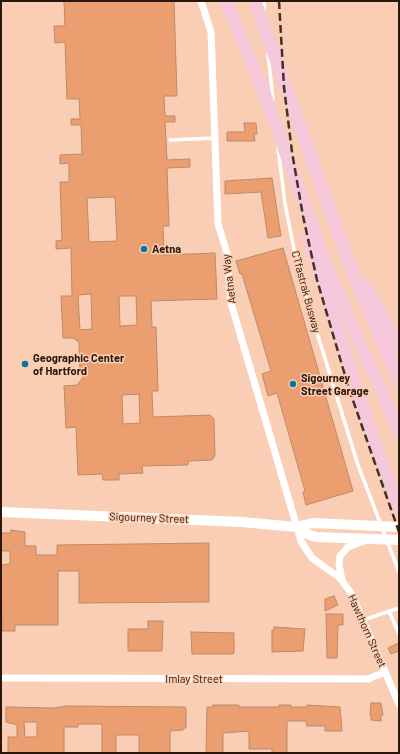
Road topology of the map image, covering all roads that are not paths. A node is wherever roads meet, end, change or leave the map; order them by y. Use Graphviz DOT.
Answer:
graph roads {
  1 [pos="201,1"];
  2 [pos="226,1"];
  3 [pos="254,1"];
  4 [pos="260,1"];
  5 [pos="264,1"];
  6 [pos="260,16"];
  7 [pos="215,138"];
  8 [pos="170,140"];
  9 [pos="307,214"];
  10 [pos="352,271"];
  11 [pos="399,349"];
  12 [pos="399,382"];
  13 [pos="399,431"];
  14 [pos="399,507"];
  15 [pos="1,512"];
  16 [pos="296,527"];
  17 [pos="399,527"];
  18 [pos="358,540"];
  19 [pos="399,540"];
  20 [pos="399,572"];
  21 [pos="343,582"];
  22 [pos="399,608"];
  23 [pos="389,611"];
  24 [pos="363,620"];
  25 [pos="399,634"];
  26 [pos="385,672"];
  27 [pos="1,678"];
  28 [pos="396,691"];
  29 [pos="399,704"];
  1 -- 7 [label="street, Aetna Way"];
  2 -- 9 [label="highway"];
  3 -- 6 [label="highway"];
  4 -- 6 [label="highway"];
  5 -- 20 [label="lane, CTfastrak Busway"];
  6 -- 10 [label="highway"];
  7 -- 8 [label="lane"];
  7 -- 16 [label="street, Aetna Way"];
  9 -- 13 [label="highway"];
  9 -- 14 [label="highway"];
  10 -- 11 [label="highway"];
  10 -- 12 [label="highway"];
  15 -- 16 [label="main road, Sigourney Street"];
  16 -- 17 [label="main road, Sigourney Street"];
  16 -- 18 [label="main road, Sigourney Street"];
  16 -- 21 [label="street, Hawthorn Street"];
  18 -- 19 [label="main road, Sigourney Street"];
  18 -- 21 [label="street, Hawthorn Street"];
  21 -- 24 [label="street, Hawthorn Street"];
  22 -- 23 [label="lane"];
  23 -- 24 [label="lane"];
  23 -- 25 [label="lane"];
  24 -- 26 [label="street, Hawthorn Street"];
  26 -- 27 [label="street, Imlay Street"];
  26 -- 28 [label="street, Hawthorn Street"];
  28 -- 29 [label="street, Hawthorn Street"];
}
